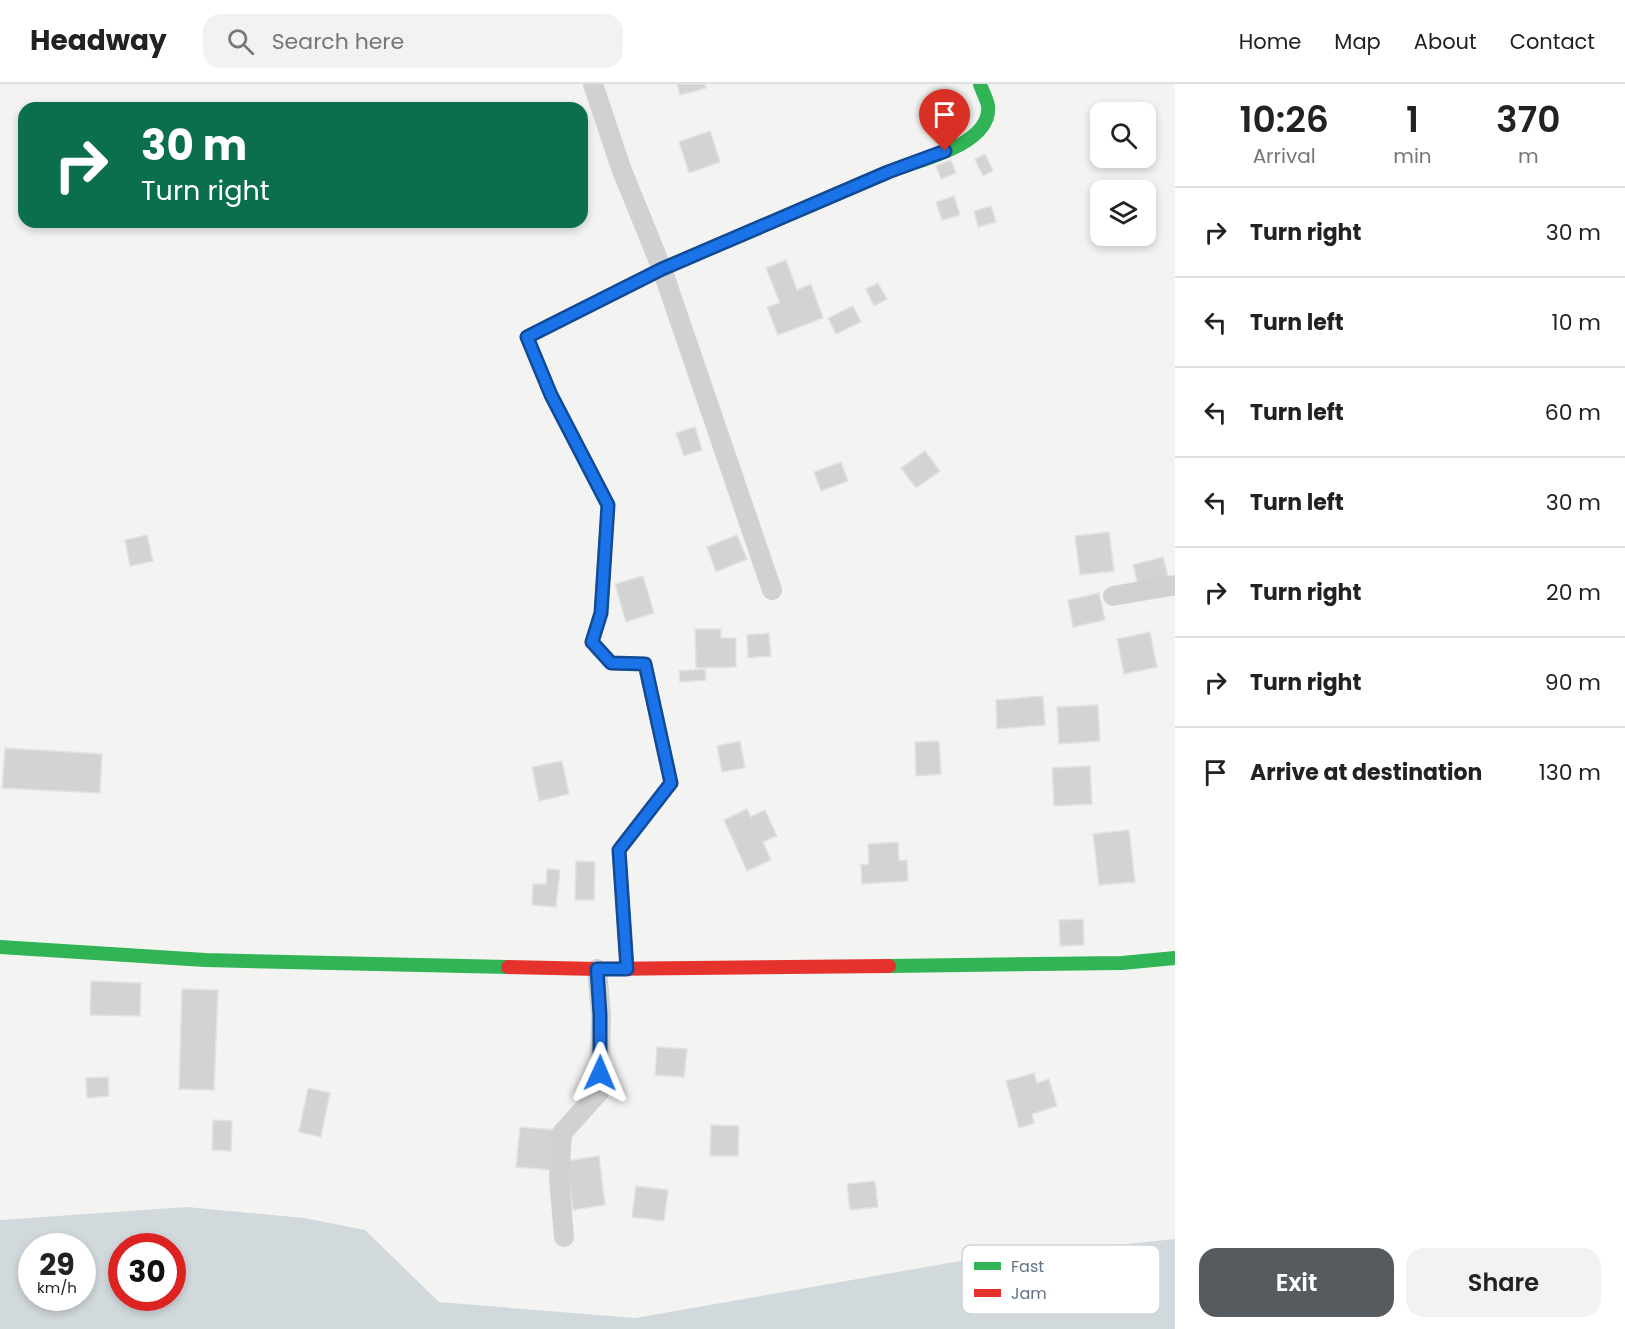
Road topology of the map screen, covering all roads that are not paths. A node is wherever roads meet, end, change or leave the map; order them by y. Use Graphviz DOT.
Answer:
graph roads {
  1 [pos="593,84"];
  2 [pos="980,84"];
  3 [pos="662,269"];
  4 [pos="1175,585"];
  5 [pos="771,590"];
  6 [pos="1113,596"];
  7 [pos="0,947"];
  8 [pos="1175,958"];
  9 [pos="597,969"];
  10 [pos="627,969"];
  11 [pos="564,1236"];
  1 -- 3 [label="street"];
  2 -- 3 [label="street"];
  3 -- 5 [label="street"];
  3 -- 10 [label="street"];
  4 -- 6 [label="street"];
  7 -- 9 [label="street"];
  8 -- 10 [label="street"];
  9 -- 10 [label="street"];
  9 -- 11 [label="street"];
}
